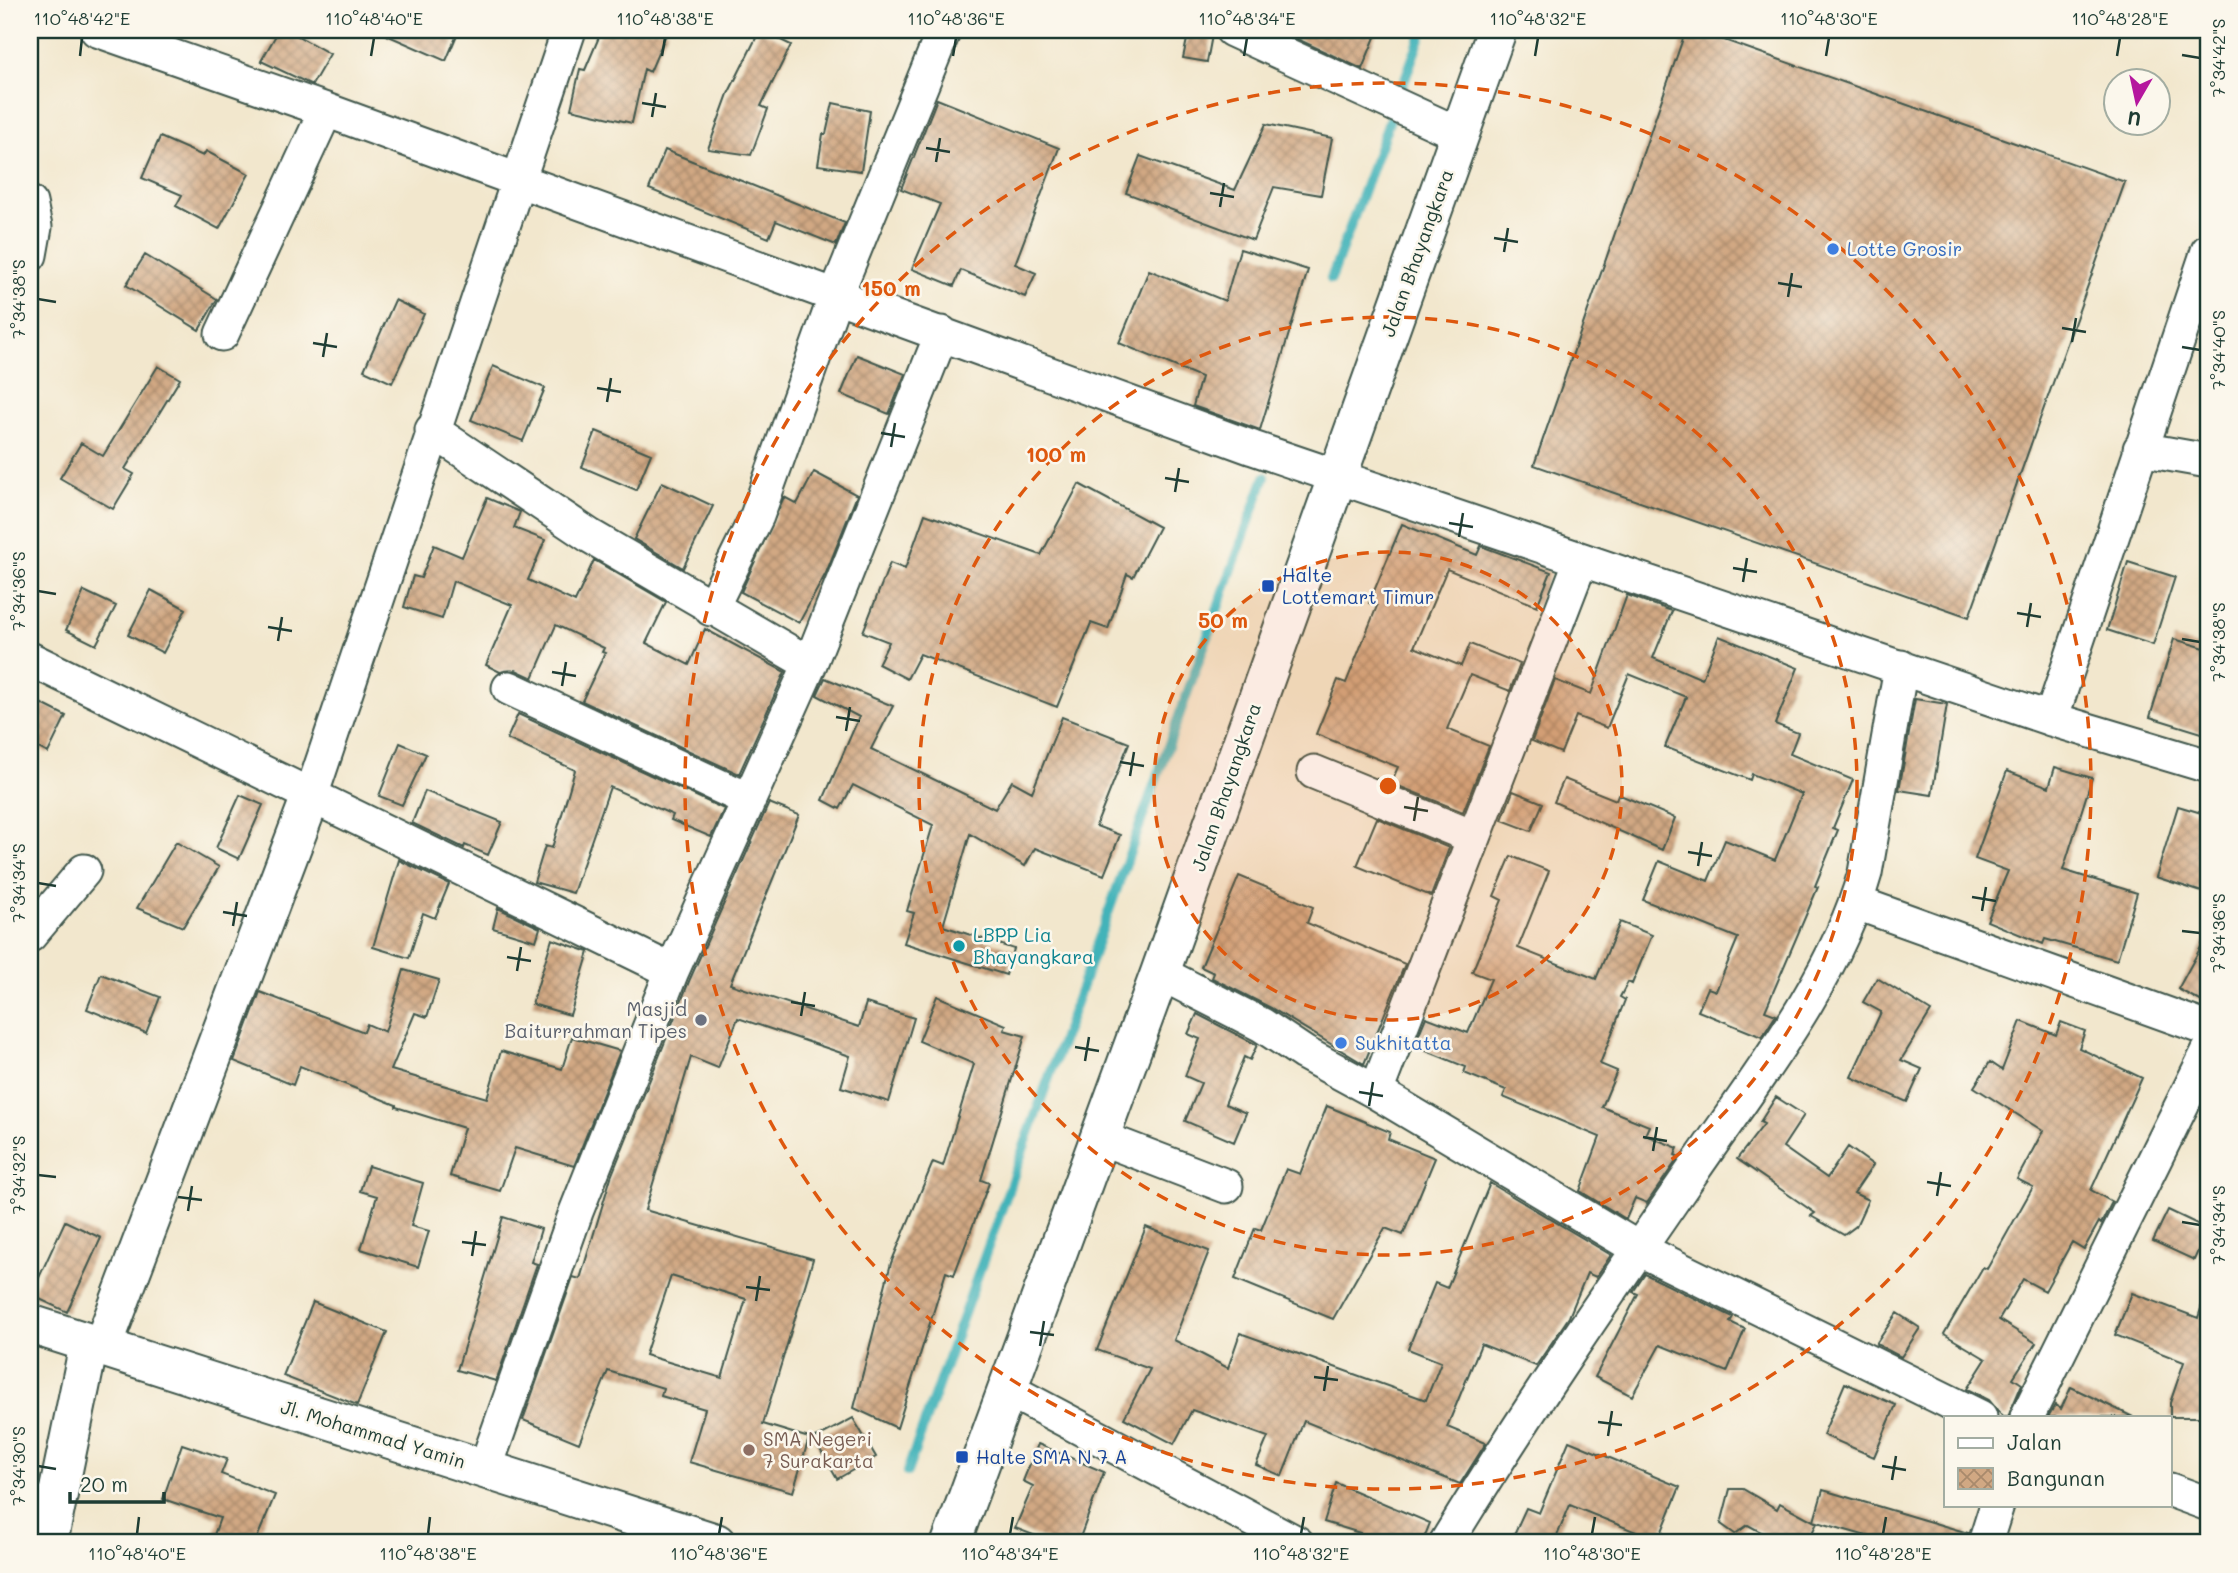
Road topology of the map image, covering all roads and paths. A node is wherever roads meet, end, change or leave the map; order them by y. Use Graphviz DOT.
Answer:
graph roads {
  1 [pos="97,30"];
  2 [pos="569,30"];
  3 [pos="944,30"];
  4 [pos="1232,30"];
  5 [pos="1497,30"];
  6 [pos="326,110"];
  7 [pos="1452,131"];
  8 [pos="517,180"];
  9 [pos="30,203"];
  10 [pos="2208,251"];
  11 [pos="30,255"];
  12 [pos="836,295"];
  13 [pos="942,333"];
  14 [pos="222,334"];
  15 [pos="432,430"];
  16 [pos="2140,449"];
  17 [pos="2208,461"];
  18 [pos="1336,477"];
  19 [pos="1580,561"];
  20 [pos="711,609"];
  21 [pos="30,659"];
  22 [pos="810,664"];
  23 [pos="1901,667"];
  24 [pos="509,688"];
  25 [pos="2051,719"];
  26 [pos="2208,766"];
  27 [pos="1314,772"];
  28 [pos="311,796"];
  29 [pos="749,800"];
  30 [pos="1473,838"];
  31 [pos="84,871"];
  32 [pos="1857,903"];
  33 [pos="30,935"];
  34 [pos="672,971"];
  35 [pos="1160,973"];
  36 [pos="2208,1029"];
  37 [pos="2208,1052"];
  38 [pos="1376,1091"];
  39 [pos="1101,1138"];
  40 [pos="1226,1186"];
  41 [pos="1639,1249"];
  42 [pos="30,1324"];
  43 [pos="96,1346"];
  44 [pos="1009,1390"];
  45 [pos="1978,1416"];
  46 [pos="2028,1416"];
  47 [pos="485,1469"];
  48 [pos="2172,1491"];
  49 [pos="2208,1504"];
  50 [pos="1997,1506"];
  51 [pos="48,1543"];
  52 [pos="716,1543"];
  53 [pos="951,1543"];
  54 [pos="1297,1543"];
  55 [pos="1446,1543"];
  56 [pos="1985,1543"];
  1 -- 6 [label="street"];
  2 -- 8 [label="street"];
  3 -- 12 [label="street"];
  4 -- 7 [label="street"];
  5 -- 7 [label="main road, Jalan Bhayangkara"];
  6 -- 8 [label="street"];
  6 -- 14 [label="street"];
  7 -- 18 [label="main road, Jalan Bhayangkara"];
  8 -- 12 [label="street"];
  8 -- 15 [label="street"];
  9 -- 11 [label="street"];
  10 -- 16 [label="street"];
  12 -- 13 [label="street"];
  12 -- 20 [label="street"];
  13 -- 18 [label="street"];
  13 -- 22 [label="street"];
  15 -- 20 [label="street"];
  15 -- 28 [label="street"];
  16 -- 17 [label="street"];
  16 -- 25 [label="street"];
  18 -- 19 [label="street"];
  18 -- 35 [label="main road, Jalan Bhayangkara"];
  19 -- 23 [label="street"];
  19 -- 30 [label="street"];
  20 -- 22 [label="street"];
  21 -- 28 [label="street"];
  22 -- 29 [label="street"];
  23 -- 25 [label="street"];
  23 -- 32 [label="street"];
  24 -- 29 [label="street"];
  25 -- 26 [label="street"];
  27 -- 30 [label="street"];
  28 -- 34 [label="street"];
  28 -- 43 [label="main road"];
  29 -- 34 [label="street"];
  30 -- 38 [label="street"];
  31 -- 33 [label="street"];
  32 -- 36 [label="street"];
  32 -- 41 [label="street"];
  34 -- 47 [label="street"];
  35 -- 38 [label="street"];
  35 -- 39 [label="main road, Jalan Bhayangkara"];
  37 -- 46 [label="street"];
  38 -- 41 [label="street"];
  39 -- 40 [label="street"];
  39 -- 44 [label="main road, Jalan Bhayangkara"];
  41 -- 45 [label="street"];
  41 -- 55 [label="street"];
  42 -- 43 [label="main road, Jl. Mohammad Yamin"];
  43 -- 47 [label="main road, Jl. Mohammad Yamin"];
  43 -- 51 [label="main road"];
  44 -- 53 [label="main road, Jalan Bhayangkara"];
  44 -- 54 [label="street"];
  47 -- 52 [label="main road, Jl. Mohammad Yamin"];
  48 -- 49 [label="street"];
  50 -- 56 [label="street"];
}
